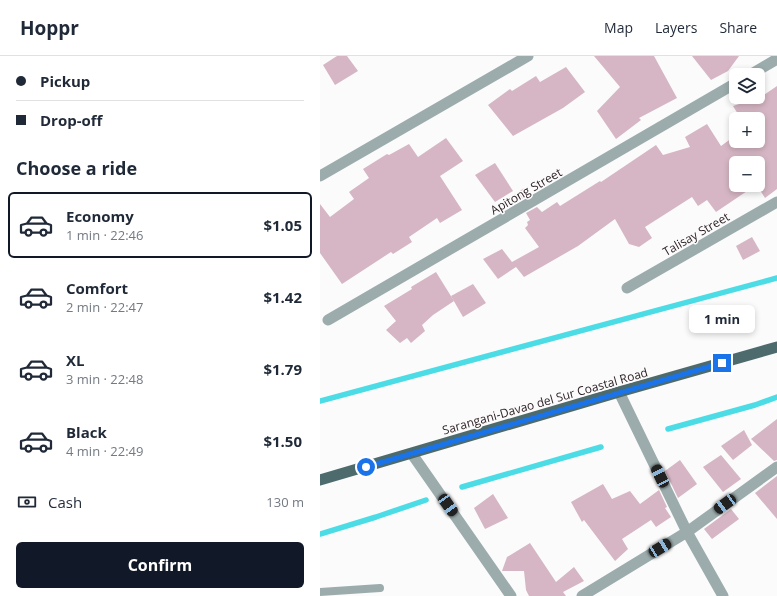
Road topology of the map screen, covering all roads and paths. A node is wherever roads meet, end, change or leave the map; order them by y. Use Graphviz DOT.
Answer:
graph roads {
  1 [pos="528,56"];
  2 [pos="777,59"];
  3 [pos="762,68"];
  4 [pos="729,87"];
  5 [pos="320,176"];
  6 [pos="777,202"];
  7 [pos="628,288"];
  8 [pos="328,320"];
  9 [pos="777,347"];
  10 [pos="619,392"];
  11 [pos="412,454"];
  12 [pos="777,468"];
  13 [pos="320,480"];
  14 [pos="687,532"];
  15 [pos="380,588"];
  16 [pos="320,592"];
  17 [pos="512,596"];
  18 [pos="582,596"];
  19 [pos="723,596"];
  1 -- 5 [label="street"];
  2 -- 3 [label="street"];
  4 -- 8 [label="street, Apitong Street"];
  6 -- 7 [label="street, Talisay Street"];
  9 -- 10 [label="main road, Sarangani-Davao del Sur Coastal Road"];
  10 -- 11 [label="main road, Sarangani-Davao del Sur Coastal Road"];
  10 -- 14 [label="street"];
  11 -- 13 [label="main road, Sarangani-Davao del Sur Coastal Road"];
  11 -- 17 [label="street"];
  12 -- 14 [label="street"];
  14 -- 18 [label="street"];
  14 -- 19 [label="street"];
  15 -- 16 [label="lane"];
}
